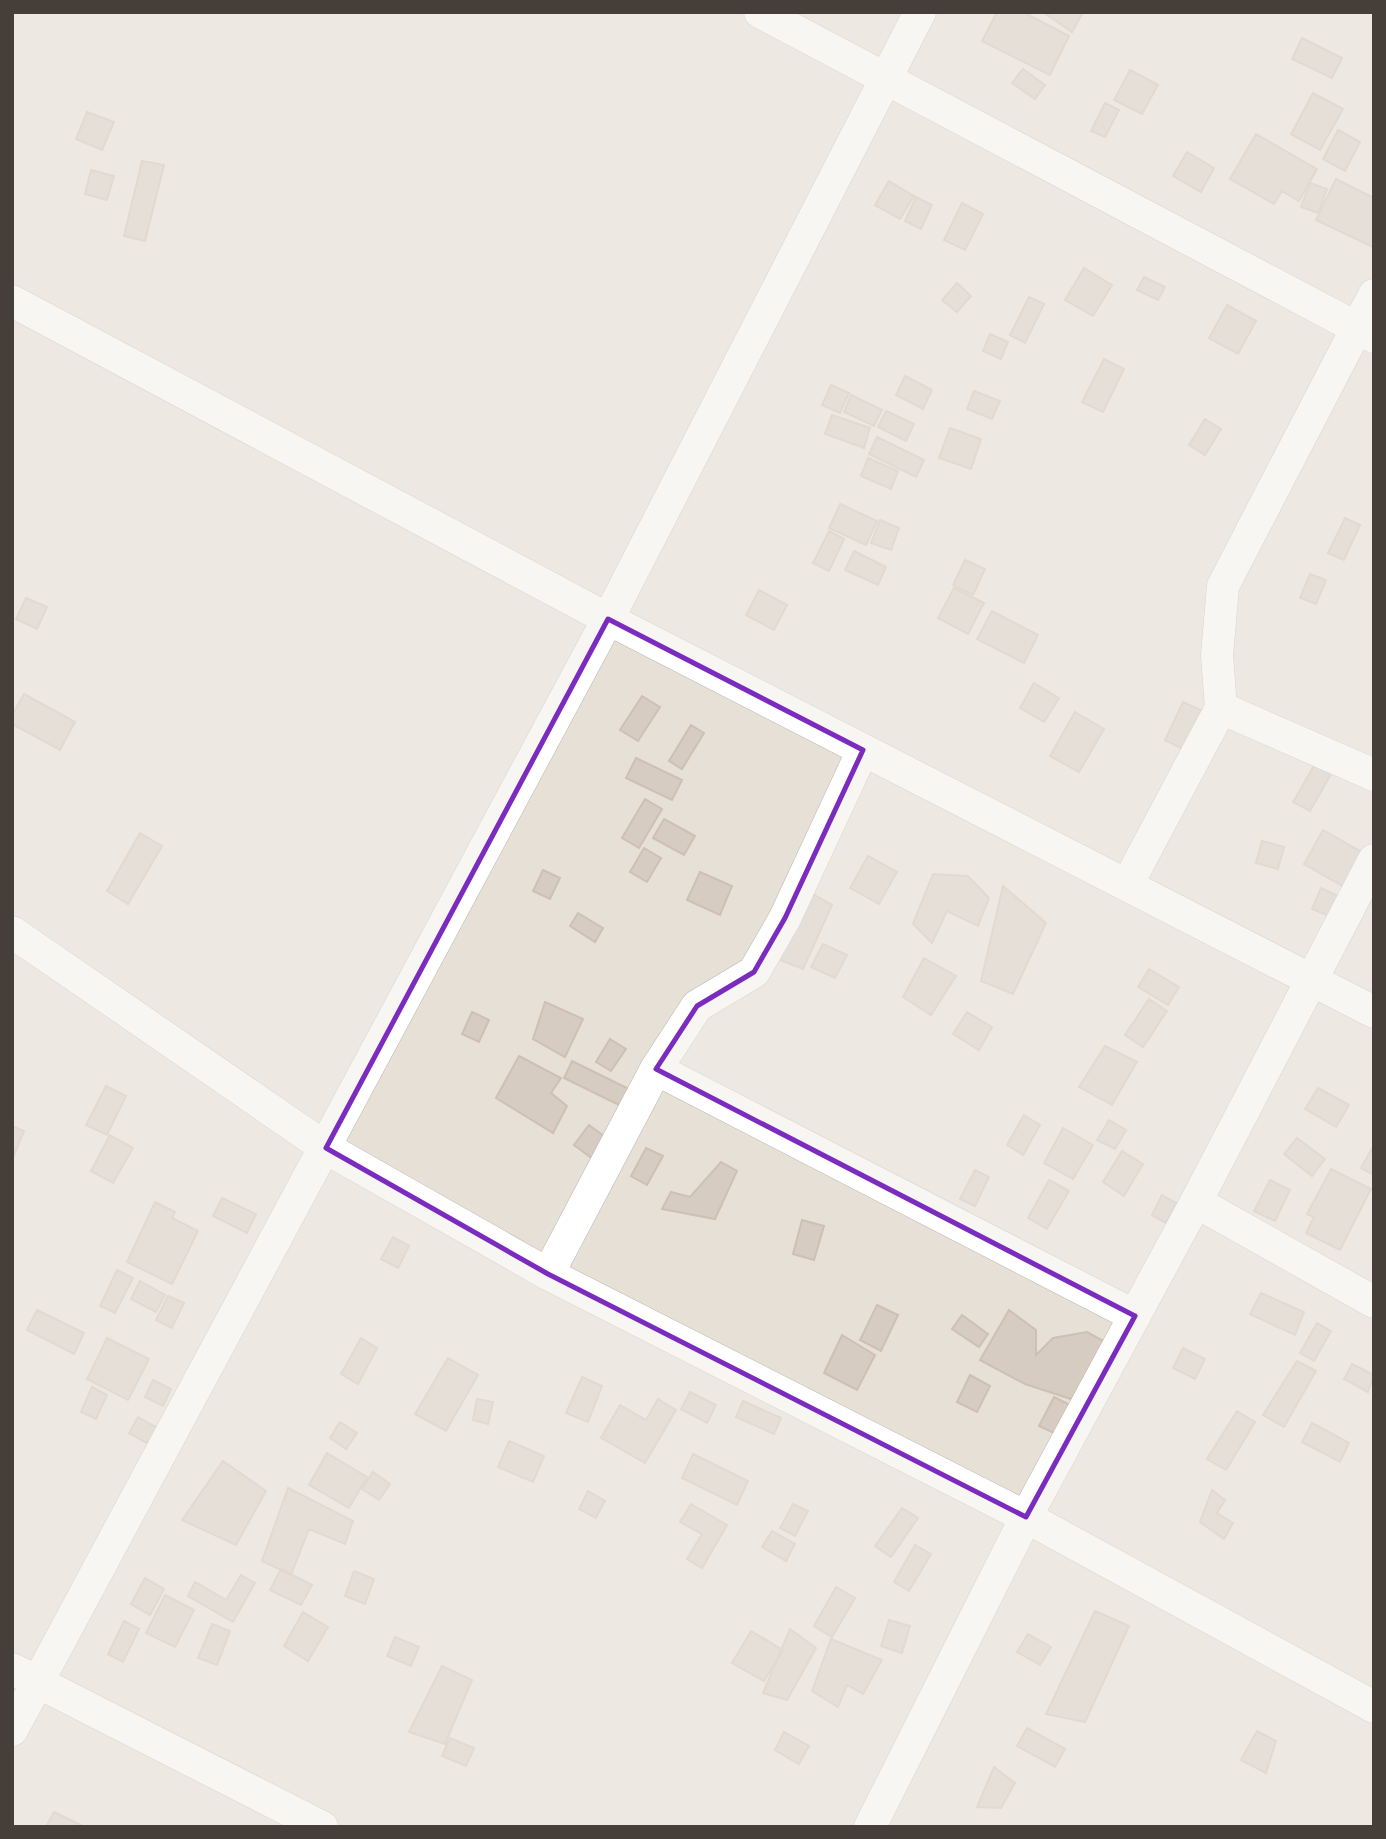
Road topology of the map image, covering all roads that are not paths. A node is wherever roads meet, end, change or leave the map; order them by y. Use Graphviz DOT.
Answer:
graph roads {
  1 [pos="761,12"];
  2 [pos="920,12"];
  3 [pos="888,78"];
  4 [pos="1374,295"];
  5 [pos="12,301"];
  6 [pos="1366,332"];
  7 [pos="608,619"];
  8 [pos="1221,708"];
  9 [pos="863,750"];
  10 [pos="1374,775"];
  11 [pos="1374,860"];
  12 [pos="1127,885"];
  13 [pos="12,932"];
  14 [pos="1313,980"];
  15 [pos="1374,1012"];
  16 [pos="656,1069"];
  17 [pos="326,1148"];
  18 [pos="1196,1202"];
  19 [pos="548,1274"];
  20 [pos="1374,1302"];
  21 [pos="1135,1316"];
  22 [pos="1026,1517"];
  23 [pos="25,1676"];
  24 [pos="1374,1707"];
  25 [pos="12,1730"];
  26 [pos="322,1827"];
  27 [pos="870,1827"];
  1 -- 3 [label="street"];
  2 -- 3 [label="street"];
  3 -- 6 [label="street"];
  3 -- 7 [label="street"];
  4 -- 6 [label="street"];
  5 -- 7 [label="street"];
  6 -- 8 [label="street"];
  7 -- 9 [label="street"];
  7 -- 17 [label="street"];
  8 -- 10 [label="street"];
  8 -- 12 [label="street"];
  9 -- 12 [label="street"];
  9 -- 16 [label="street"];
  11 -- 14 [label="street"];
  12 -- 14 [label="street"];
  13 -- 17 [label="street"];
  14 -- 15 [label="street"];
  14 -- 18 [label="street"];
  16 -- 19 [label="street"];
  16 -- 21 [label="street"];
  17 -- 19 [label="street"];
  17 -- 23 [label="street"];
  18 -- 20 [label="street"];
  18 -- 21 [label="street"];
  19 -- 22 [label="street"];
  21 -- 22 [label="street"];
  22 -- 24 [label="street"];
  22 -- 27 [label="street"];
  23 -- 25 [label="street"];
  23 -- 26 [label="street"];
}
